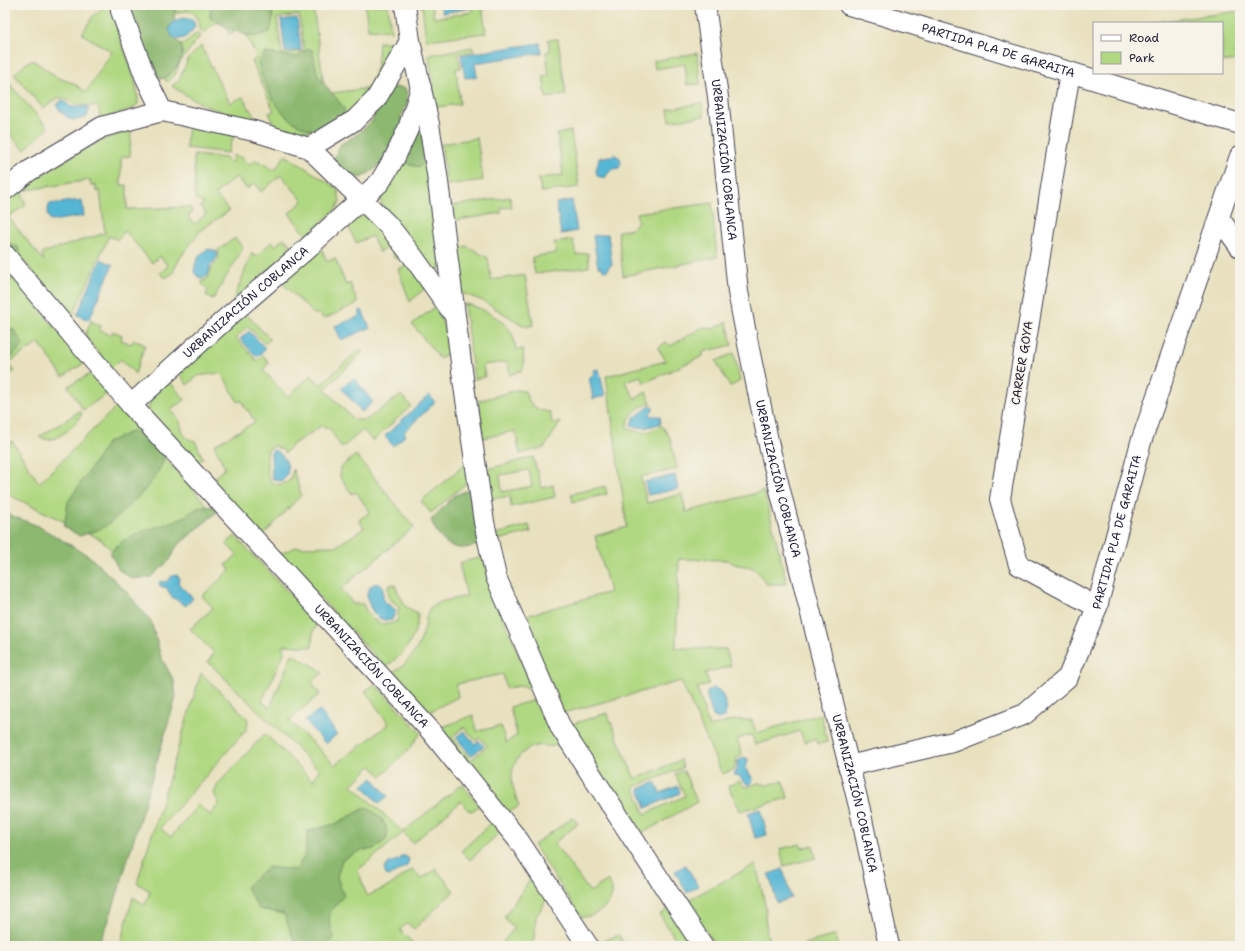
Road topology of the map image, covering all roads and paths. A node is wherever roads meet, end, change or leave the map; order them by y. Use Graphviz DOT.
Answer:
graph roads {
  1 [pos="121,5"];
  2 [pos="405,5"];
  3 [pos="705,5"];
  4 [pos="849,5"];
  5 [pos="410,41"];
  6 [pos="1070,72"];
  7 [pos="421,86"];
  8 [pos="162,111"];
  9 [pos="1240,124"];
  10 [pos="309,148"];
  11 [pos="1240,156"];
  12 [pos="5,190"];
  13 [pos="361,201"];
  14 [pos="1219,218"];
  15 [pos="1240,247"];
  16 [pos="5,255"];
  17 [pos="455,316"];
  18 [pos="130,405"];
  19 [pos="1097,607"];
  20 [pos="848,766"];
  21 [pos="588,946"];
  22 [pos="703,946"];
  23 [pos="890,946"];
  1 -- 8 [label="street"];
  2 -- 5 [label="street, URBANIZACIÓN COBLANCA"];
  3 -- 20 [label="street, URBANIZACIÓN COBLANCA"];
  4 -- 6 [label="street, PARTIDA PLA DE GARAITA"];
  5 -- 7 [label="street, URBANIZACIÓN COBLANCA"];
  5 -- 10 [label="street"];
  6 -- 9 [label="street, PARTIDA PLA DE GARAITA"];
  6 -- 19 [label="street, CARRER GOYA"];
  7 -- 13 [label="street, URBANIZACIÓN COBLANCA"];
  7 -- 17 [label="street, URBANIZACIÓN COBLANCA"];
  8 -- 10 [label="street, URBANIZACIÓN COBLANCA"];
  8 -- 12 [label="street, URBANIZACIÓN COBLANCA"];
  10 -- 13 [label="street, URBANIZACIÓN COBLANCA"];
  11 -- 14 [label="street, PARTIDA PLA DE GARAITA"];
  13 -- 17 [label="street, URBANIZACIÓN COBLANCA"];
  13 -- 18 [label="street, URBANIZACIÓN COBLANCA"];
  14 -- 15 [label="street"];
  14 -- 19 [label="street, PARTIDA PLA DE GARAITA"];
  16 -- 18 [label="street, URBANIZACIÓN COBLANCA"];
  17 -- 22 [label="street, URBANIZACIÓN COBLANCA"];
  18 -- 21 [label="street, URBANIZACIÓN COBLANCA"];
  19 -- 20 [label="street, PARTIDA PLA DE GARAITA"];
  20 -- 23 [label="street, URBANIZACIÓN COBLANCA"];
}
